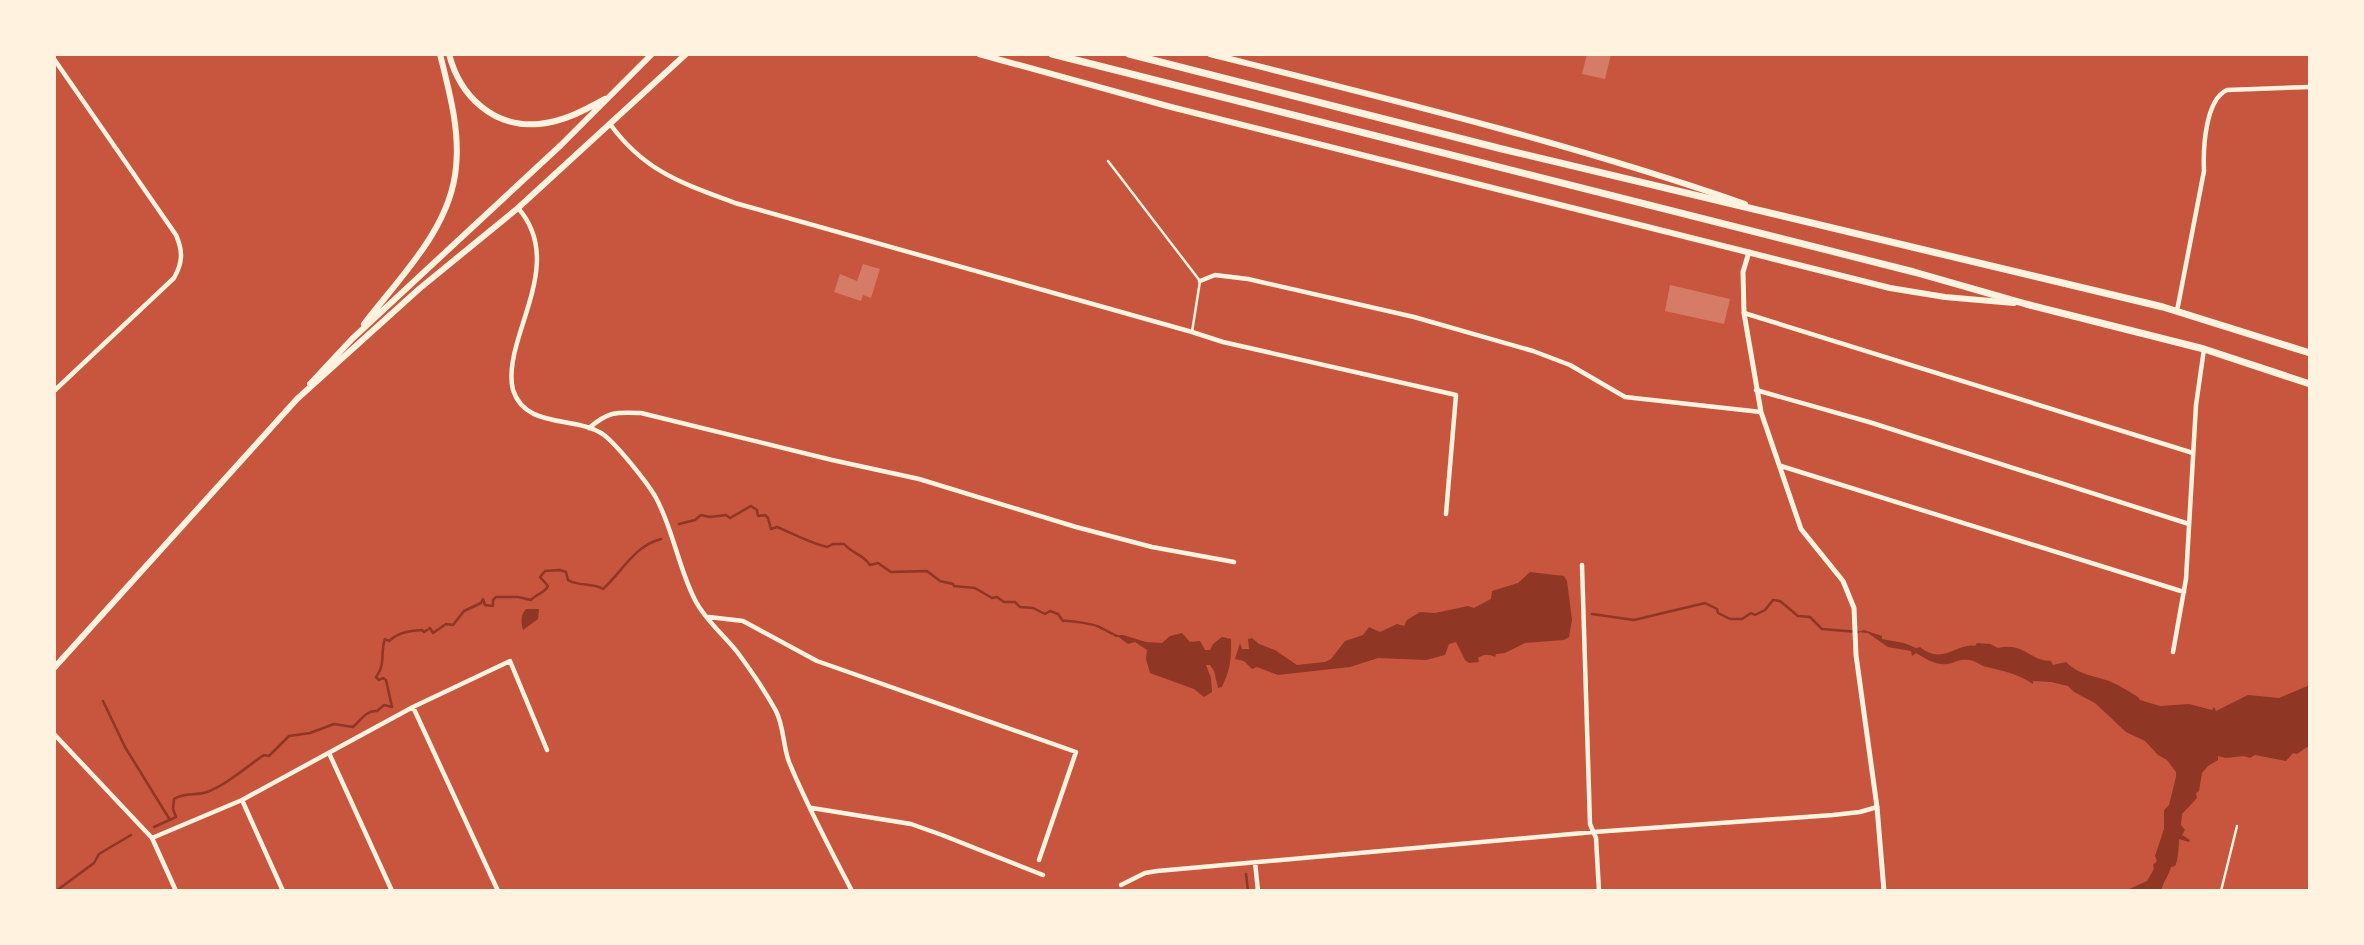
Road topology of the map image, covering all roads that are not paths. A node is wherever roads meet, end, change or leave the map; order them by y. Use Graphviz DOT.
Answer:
graph roads {
  1 [pos="440,54"];
  2 [pos="449,54"];
  3 [pos="652,54"];
  4 [pos="686,54"];
  5 [pos="979,54"];
  6 [pos="1052,54"];
  7 [pos="1129,54"];
  8 [pos="1210,54"];
  9 [pos="54,60"];
  10 [pos="2310,87"];
  11 [pos="612,94"];
  12 [pos="610,124"];
  13 [pos="1108,161"];
  14 [pos="518,208"];
  15 [pos="1763,211"];
  16 [pos="1749,252"];
  17 [pos="1200,281"];
  18 [pos="2026,304"];
  19 [pos="2177,311"];
  20 [pos="1744,313"];
  21 [pos="1192,332"];
  22 [pos="352,339"];
  23 [pos="2204,349"];
  24 [pos="2310,353"];
  25 [pos="2310,384"];
  26 [pos="1756,390"];
  27 [pos="54,391"];
  28 [pos="297,398"];
  29 [pos="1761,412"];
  30 [pos="589,428"];
  31 [pos="2193,453"];
  32 [pos="1781,466"];
  33 [pos="1446,514"];
  34 [pos="2189,524"];
  35 [pos="1234,562"];
  36 [pos="1582,565"];
  37 [pos="2183,592"];
  38 [pos="708,617"];
  39 [pos="2173,652"];
  40 [pos="54,668"];
  41 [pos="413,707"];
  42 [pos="54,734"];
  43 [pos="547,750"];
  44 [pos="329,753"];
  45 [pos="242,800"];
  46 [pos="811,807"];
  47 [pos="1877,807"];
  48 [pos="2237,826"];
  49 [pos="1594,832"];
  50 [pos="152,838"];
  51 [pos="1039,860"];
  52 [pos="1255,862"];
  53 [pos="1043,875"];
  54 [pos="1121,885"];
  55 [pos="176,891"];
  56 [pos="283,891"];
  57 [pos="392,891"];
  58 [pos="498,891"];
  59 [pos="852,891"];
  60 [pos="1258,891"];
  61 [pos="1599,891"];
  62 [pos="1884,891"];
  63 [pos="2221,891"];
  1 -- 22 [label="main road"];
  2 -- 11 [label="main road"];
  3 -- 11 [label="main road"];
  4 -- 12 [label="main road"];
  5 -- 16 [label="main road"];
  6 -- 18 [label="highway"];
  7 -- 15 [label="highway"];
  8 -- 15 [label="main road"];
  9 -- 27 [label="street"];
  10 -- 19 [label="street"];
  11 -- 22 [label="main road"];
  12 -- 14 [label="main road"];
  12 -- 21 [label="street"];
  13 -- 17 [label="lane"];
  14 -- 28 [label="main road"];
  14 -- 30 [label="street"];
  15 -- 19 [label="highway"];
  16 -- 18 [label="main road"];
  16 -- 20 [label="street"];
  17 -- 21 [label="lane"];
  17 -- 29 [label="street"];
  18 -- 23 [label="highway"];
  19 -- 24 [label="highway"];
  20 -- 26 [label="street"];
  20 -- 31 [label="street"];
  21 -- 33 [label="street"];
  22 -- 28 [label="main road"];
  23 -- 25 [label="highway"];
  23 -- 31 [label="street"];
  26 -- 29 [label="street"];
  26 -- 34 [label="street"];
  28 -- 40 [label="main road"];
  29 -- 32 [label="street"];
  30 -- 35 [label="street"];
  30 -- 38 [label="street"];
  31 -- 34 [label="street"];
  32 -- 37 [label="street"];
  32 -- 47 [label="street"];
  34 -- 37 [label="street"];
  36 -- 49 [label="street"];
  37 -- 39 [label="street"];
  38 -- 46 [label="street"];
  38 -- 51 [label="street"];
  41 -- 43 [label="street"];
  41 -- 44 [label="street"];
  41 -- 58 [label="street"];
  42 -- 50 [label="street"];
  44 -- 45 [label="street"];
  44 -- 57 [label="street"];
  45 -- 50 [label="street"];
  45 -- 56 [label="street"];
  46 -- 53 [label="street"];
  46 -- 59 [label="street"];
  47 -- 49 [label="street"];
  47 -- 62 [label="street"];
  48 -- 63 [label="lane"];
  49 -- 52 [label="street"];
  49 -- 61 [label="street"];
  50 -- 55 [label="street"];
  52 -- 54 [label="street"];
  52 -- 60 [label="street"];
}
